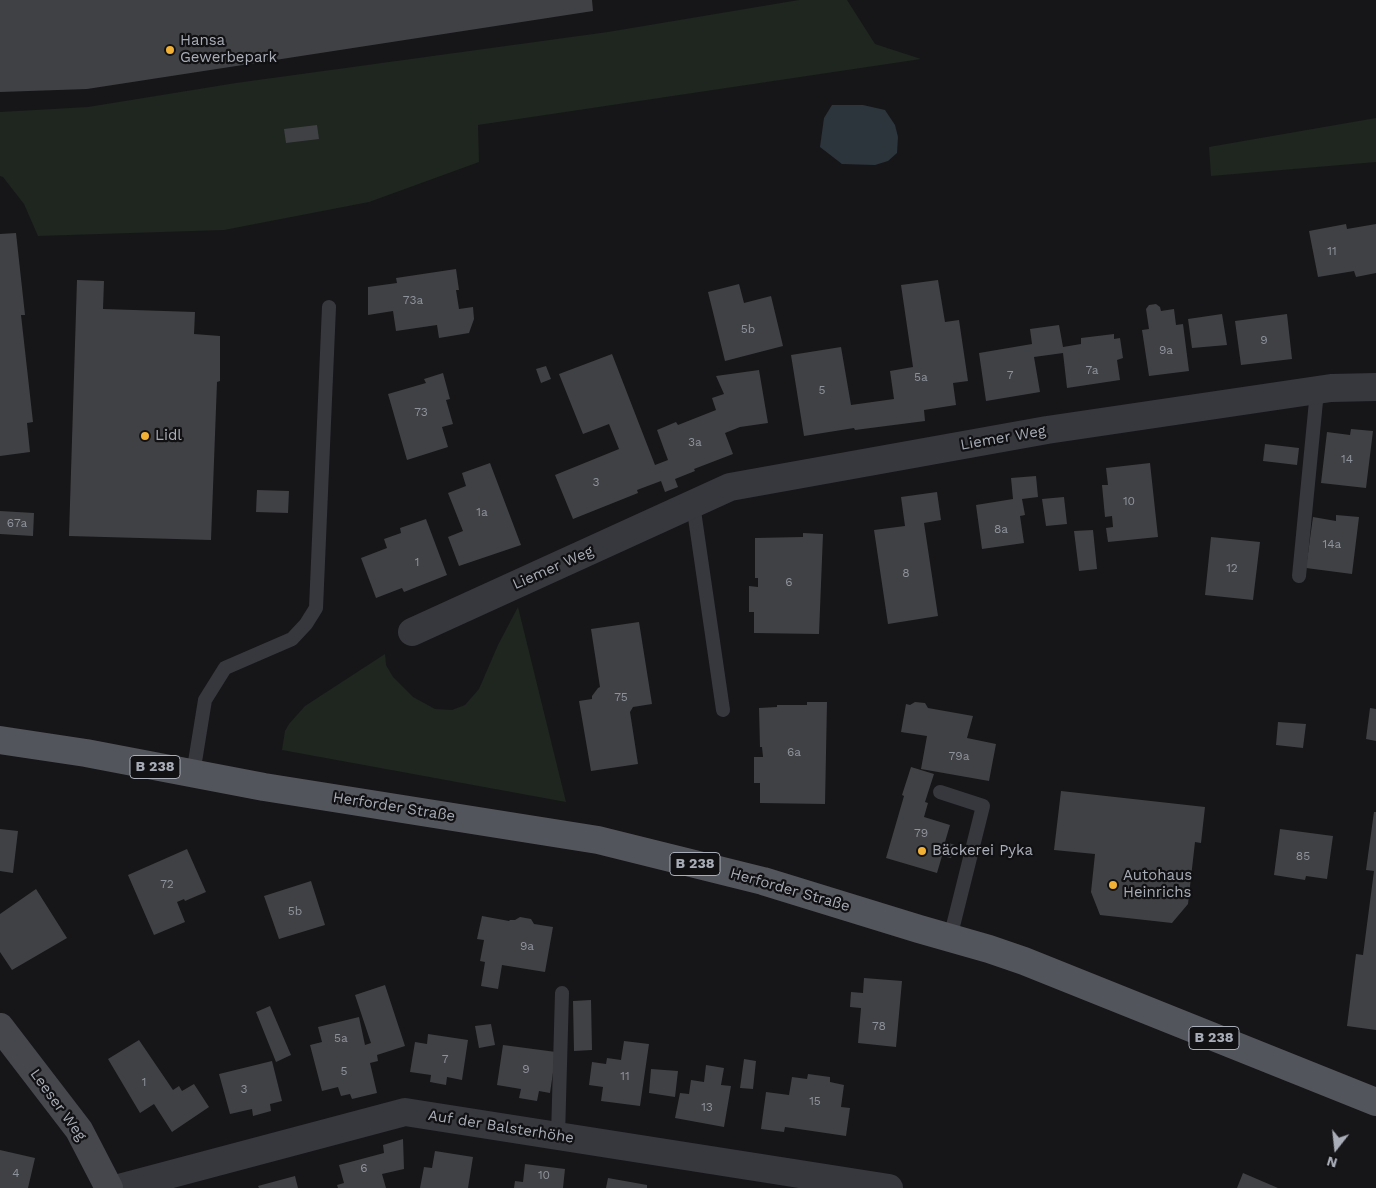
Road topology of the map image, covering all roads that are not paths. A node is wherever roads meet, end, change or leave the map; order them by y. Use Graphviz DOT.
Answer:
graph roads {
  1 [pos="329,307"];
  2 [pos="1376,387"];
  3 [pos="1317,391"];
  4 [pos="693,504"];
  5 [pos="1299,576"];
  6 [pos="412,632"];
  7 [pos="723,710"];
  8 [pos="0,740"];
  9 [pos="193,774"];
  10 [pos="940,792"];
  11 [pos="950,938"];
  12 [pos="562,993"];
  13 [pos="0,1027"];
  14 [pos="1376,1102"];
  15 [pos="558,1136"];
  16 [pos="110,1188"];
  17 [pos="119,1188"];
  18 [pos="889,1188"];
  1 -- 9 [label="lane"];
  2 -- 3 [label="street, Liemer Weg"];
  3 -- 4 [label="street, Liemer Weg"];
  3 -- 5 [label="lane"];
  4 -- 6 [label="street, Liemer Weg"];
  4 -- 7 [label="lane"];
  8 -- 9 [label="main road, Herforder Straße / B 238"];
  9 -- 11 [label="main road, Herforder Straße / B 238"];
  10 -- 11 [label="lane"];
  11 -- 14 [label="main road, Herforder Straße / B 238"];
  12 -- 15 [label="lane"];
  13 -- 16 [label="street, Leeser Weg"];
  15 -- 17 [label="street, Auf der Balsterhöhe"];
  15 -- 18 [label="street, Auf der Balsterhöhe"];
}
